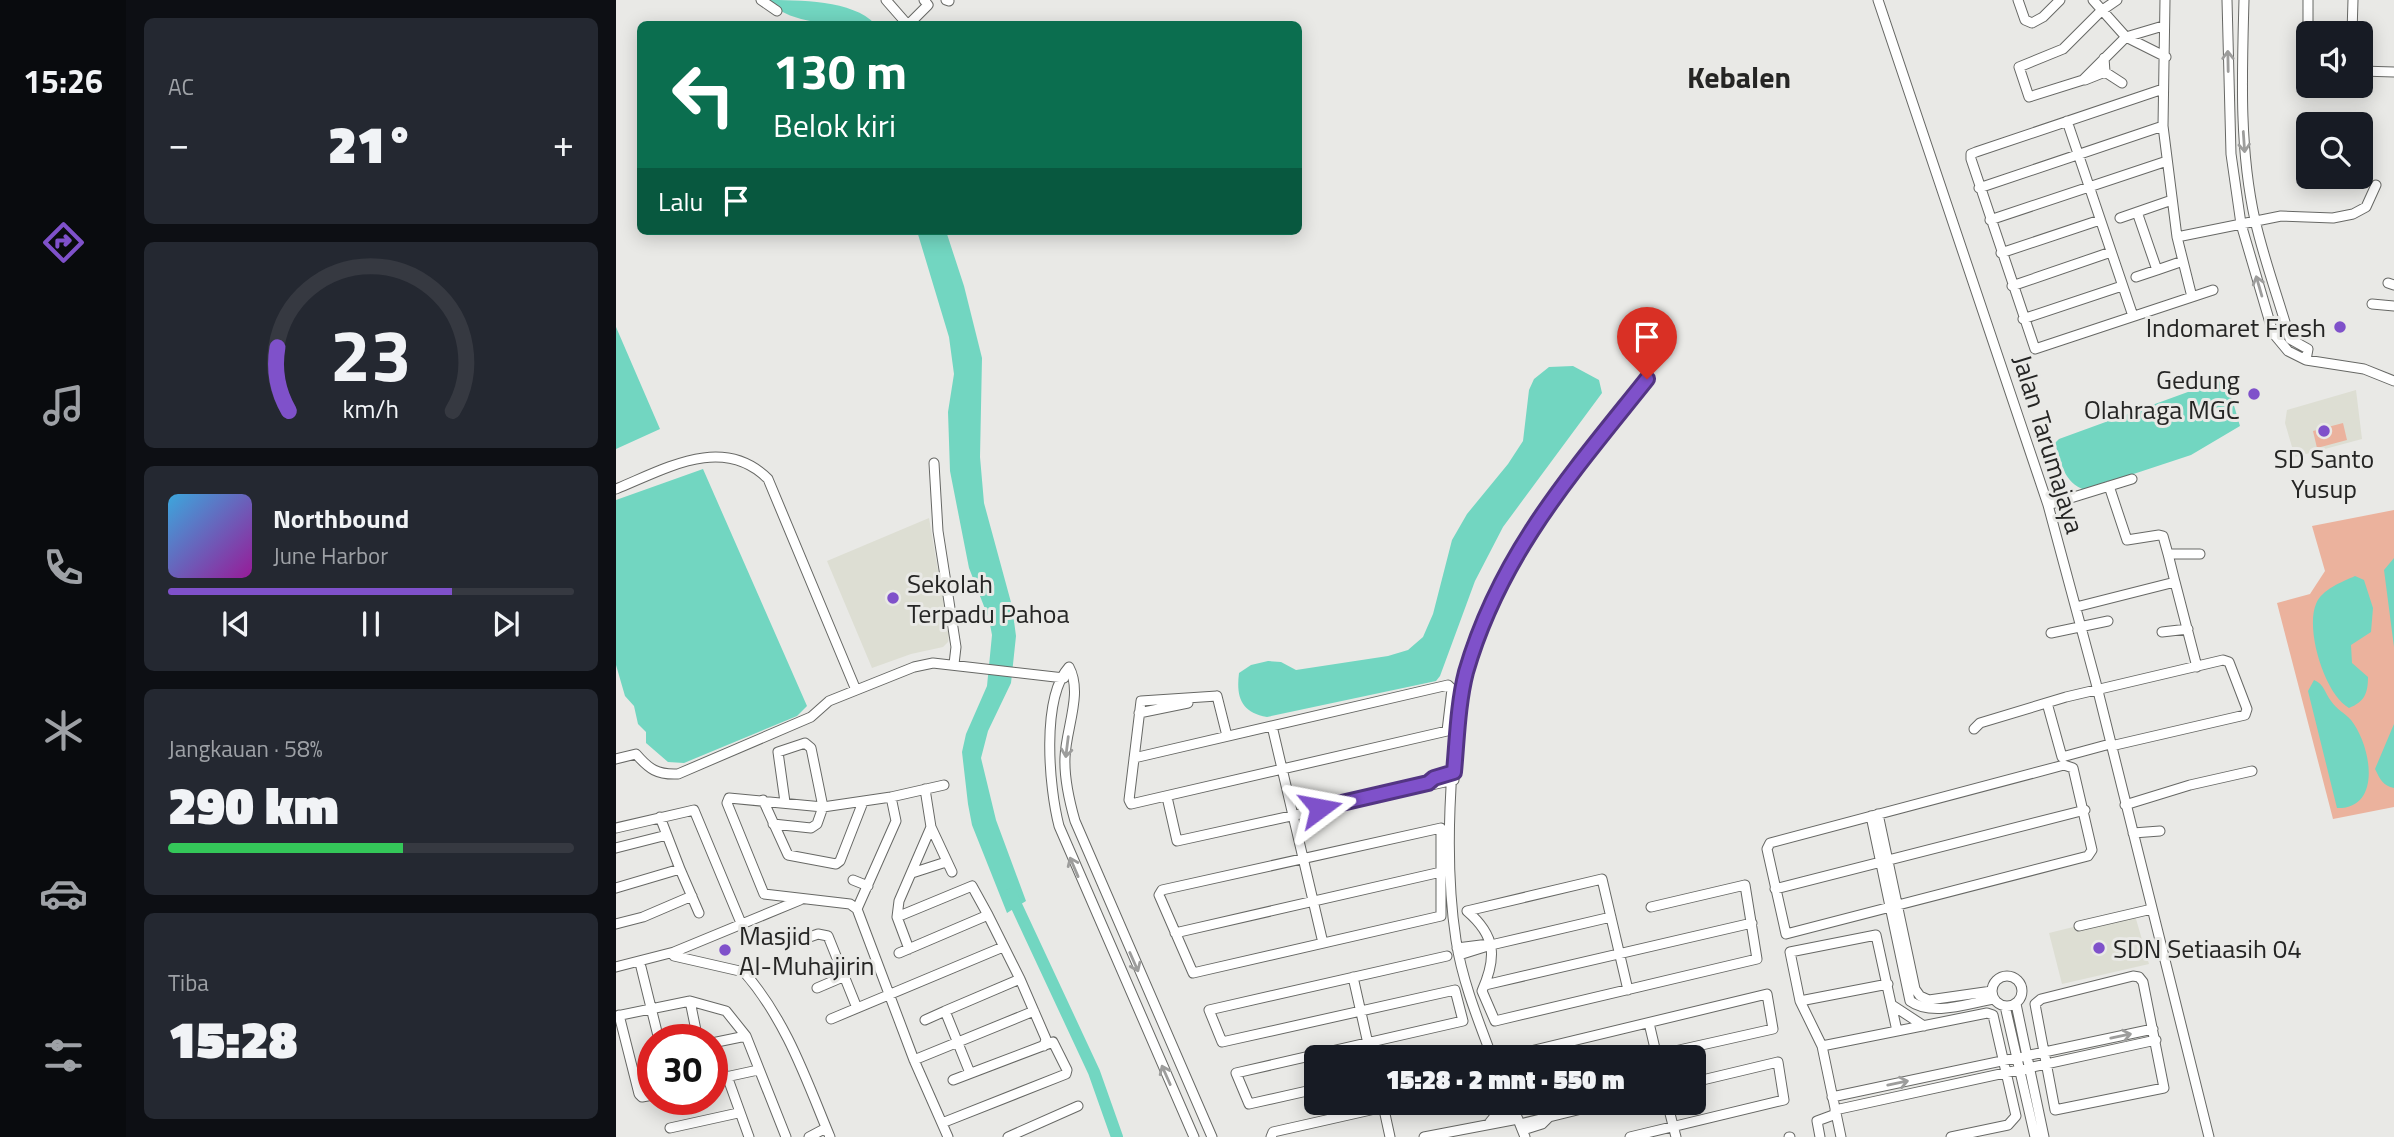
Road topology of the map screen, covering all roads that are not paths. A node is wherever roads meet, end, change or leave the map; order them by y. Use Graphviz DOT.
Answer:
graph roads {
  1 [pos="761,0"];
  2 [pos="886,0"];
  3 [pos="1878,0"];
  4 [pos="2018,0"];
  5 [pos="2060,0"];
  6 [pos="2093,0"];
  7 [pos="2117,0"];
  8 [pos="2165,0"];
  9 [pos="2227,0"];
  10 [pos="2244,0"];
  11 [pos="2308,0"];
  12 [pos="2353,0"];
  13 [pos="928,2"];
  14 [pos="777,11"];
  15 [pos="2101,11"];
  16 [pos="905,21"];
  17 [pos="911,21"];
  18 [pos="2308,21"];
  19 [pos="2352,21"];
  20 [pos="2163,26"];
  21 [pos="2126,37"];
  22 [pos="2166,57"];
  23 [pos="2104,58"];
  24 [pos="2373,71"];
  25 [pos="2105,72"];
  26 [pos="2394,72"];
  27 [pos="2083,80"];
  28 [pos="2122,83"];
  29 [pos="2163,89"];
  30 [pos="2241,93"];
  31 [pos="2228,94"];
  32 [pos="2067,121"];
  33 [pos="2163,126"];
  34 [pos="2079,153"];
  35 [pos="2167,161"];
  36 [pos="2376,185"];
  37 [pos="1979,188"];
  38 [pos="2089,188"];
  39 [pos="2172,200"];
  40 [pos="2137,212"];
  41 [pos="2120,218"];
  42 [pos="2100,219"];
  43 [pos="2255,219"];
  44 [pos="1990,220"];
  45 [pos="2241,224"];
  46 [pos="2177,237"];
  47 [pos="2111,252"];
  48 [pos="2001,253"];
  49 [pos="2183,261"];
  50 [pos="2157,271"];
  51 [pos="2136,277"];
  52 [pos="2012,286"];
  53 [pos="2122,286"];
  54 [pos="2213,290"];
  55 [pos="2192,297"];
  56 [pos="2372,304"];
  57 [pos="2394,306"];
  58 [pos="2133,316"];
  59 [pos="2023,319"];
  60 [pos="2307,354"];
  61 [pos="1647,379"];
  62 [pos="2394,381"];
  63 [pos="934,463"];
  64 [pos="2132,479"];
  65 [pos="2109,486"];
  66 [pos="616,489"];
  67 [pos="2053,504"];
  68 [pos="2168,554"];
  69 [pos="2200,554"];
  70 [pos="2175,582"];
  71 [pos="2079,606"];
  72 [pos="2108,621"];
  73 [pos="2084,625"];
  74 [pos="2188,629"];
  75 [pos="2162,632"];
  76 [pos="2051,633"];
  77 [pos="954,664"];
  78 [pos="2197,667"];
  79 [pos="1059,678"];
  80 [pos="2100,690"];
  81 [pos="856,691"];
  82 [pos="1217,696"];
  83 [pos="2047,703"];
  84 [pos="1139,713"];
  85 [pos="1272,726"];
  86 [pos="1973,729"];
  87 [pos="1227,736"];
  88 [pos="2113,745"];
  89 [pos="1134,758"];
  90 [pos="616,759"];
  91 [pos="1282,770"];
  92 [pos="2252,771"];
  93 [pos="1454,776"];
  94 [pos="944,785"];
  95 [pos="925,789"];
  96 [pos="891,797"];
  97 [pos="1167,797"];
  98 [pos="762,800"];
  99 [pos="785,802"];
  100 [pos="863,802"];
  101 [pos="2130,803"];
  102 [pos="823,807"];
  103 [pos="2085,810"];
  104 [pos="1293,815"];
  105 [pos="1875,815"];
  106 [pos="660,817"];
  107 [pos="773,824"];
  108 [pos="931,827"];
  109 [pos="616,828"];
  110 [pos="2160,831"];
  111 [pos="2136,833"];
  112 [pos="667,835"];
  113 [pos="616,848"];
  114 [pos="1303,859"];
  115 [pos="1884,861"];
  116 [pos="946,862"];
  117 [pos="680,869"];
  118 [pos="952,872"];
  119 [pos="1441,872"];
  120 [pos="912,873"];
  121 [pos="853,880"];
  122 [pos="868,886"];
  123 [pos="616,888"];
  124 [pos="1775,889"];
  125 [pos="764,894"];
  126 [pos="692,896"];
  127 [pos="802,899"];
  128 [pos="1313,901"];
  129 [pos="1651,907"];
  130 [pos="1894,908"];
  131 [pos="858,909"];
  132 [pos="2152,909"];
  133 [pos="770,911"];
  134 [pos="699,913"];
  135 [pos="988,915"];
  136 [pos="897,917"];
  137 [pos="1611,917"];
  138 [pos="741,923"];
  139 [pos="1752,923"];
  140 [pos="616,925"];
  141 [pos="2078,926"];
  142 [pos="1175,933"];
  143 [pos="804,939"];
  144 [pos="1323,943"];
  145 [pos="1491,945"];
  146 [pos="1003,947"];
  147 [pos="909,949"];
  148 [pos="1458,952"];
  149 [pos="899,953"];
  150 [pos="674,954"];
  151 [pos="1619,954"];
  152 [pos="1447,956"];
  153 [pos="641,967"];
  154 [pos="616,969"];
  155 [pos="845,976"];
  156 [pos="1353,977"];
  157 [pos="1020,979"];
  158 [pos="1888,984"];
  159 [pos="1485,985"];
  160 [pos="817,988"];
  161 [pos="1628,990"];
  162 [pos="1993,995"];
  163 [pos="888,996"];
  164 [pos="690,1001"];
  165 [pos="1800,1001"];
  166 [pos="2016,1004"];
  167 [pos="1892,1005"];
  168 [pos="2005,1006"];
  169 [pos="857,1008"];
  170 [pos="652,1009"];
  171 [pos="945,1011"];
  172 [pos="1034,1011"];
  173 [pos="1361,1011"];
  174 [pos="617,1015"];
  175 [pos="831,1018"];
  176 [pos="925,1020"];
  177 [pos="1649,1023"];
  178 [pos="655,1024"];
  179 [pos="695,1024"];
  180 [pos="1924,1026"];
  181 [pos="2153,1029"];
  182 [pos="1897,1031"];
  183 [pos="746,1036"];
  184 [pos="728,1040"];
  185 [pos="2156,1040"];
  186 [pos="958,1042"];
  187 [pos="1368,1042"];
  188 [pos="1355,1045"];
  189 [pos="1369,1045"];
  190 [pos="1488,1045"];
  191 [pos="1554,1045"];
  192 [pos="1652,1045"];
  193 [pos="1702,1045"];
  194 [pos="1044,1046"];
  195 [pos="1822,1046"];
  196 [pos="2042,1052"];
  197 [pos="2023,1056"];
  198 [pos="1304,1057"];
  199 [pos="914,1060"];
  200 [pos="2005,1060"];
  201 [pos="2045,1064"];
  202 [pos="2026,1068"];
  203 [pos="758,1069"];
  204 [pos="2007,1072"];
  205 [pos="971,1073"];
  206 [pos="728,1076"];
  207 [pos="728,1079"];
  208 [pos="1706,1079"];
  209 [pos="953,1080"];
  210 [pos="637,1087"];
  211 [pos="1304,1092"];
  212 [pos="1832,1097"];
  213 [pos="1078,1106"];
  214 [pos="738,1112"];
  215 [pos="1835,1112"];
  216 [pos="1346,1115"];
  217 [pos="1385,1115"];
  218 [pos="1557,1115"];
  219 [pos="1670,1115"];
  220 [pos="1518,1121"];
  221 [pos="942,1123"];
  222 [pos="2038,1125"];
  223 [pos="1673,1127"];
  224 [pos="670,1129"];
  225 [pos="828,1133"];
  226 [pos="1272,1135"];
  227 [pos="749,1137"];
  228 [pos="786,1137"];
  229 [pos="809,1137"];
  230 [pos="947,1137"];
  231 [pos="1008,1137"];
  232 [pos="1194,1137"];
  233 [pos="1212,1137"];
  234 [pos="1390,1137"];
  235 [pos="1424,1137"];
  236 [pos="1630,1137"];
  237 [pos="1676,1137"];
  238 [pos="1820,1137"];
  239 [pos="1841,1137"];
  240 [pos="1951,1137"];
  241 [pos="2035,1137"];
  242 [pos="2044,1137"];
  243 [pos="2209,1137"];
  1 -- 14 [label="street"];
  2 -- 16 [label="street"];
  3 -- 67 [label="street, Jalan Tarumajaya"];
  4 -- 5 [label="street"];
  6 -- 15 [label="street"];
  7 -- 15 [label="street"];
  8 -- 20 [label="street"];
  31 -- 9 [label="street, one-way"];
  10 -- 30 [label="street"];
  11 -- 18 [label="street"];
  12 -- 19 [label="street"];
  13 -- 17 [label="street"];
  15 -- 21 [label="street"];
  15 -- 27 [label="street"];
  20 -- 21 [label="street"];
  20 -- 22 [label="street"];
  21 -- 22 [label="street"];
  21 -- 23 [label="street"];
  22 -- 29 [label="street"];
  23 -- 25 [label="street"];
  23 -- 27 [label="street"];
  24 -- 26 [label="street"];
  25 -- 27 [label="street"];
  25 -- 28 [label="street"];
  29 -- 32 [label="street"];
  29 -- 33 [label="street"];
  30 -- 31 [label="street"];
  30 -- 43 [label="street, one-way"];
  31 -- 45 [label="street"];
  32 -- 34 [label="street"];
  32 -- 37 [label="street"];
  33 -- 34 [label="street"];
  33 -- 35 [label="street"];
  34 -- 37 [label="street"];
  34 -- 38 [label="street"];
  35 -- 38 [label="street"];
  35 -- 39 [label="street"];
  36 -- 43 [label="street"];
  37 -- 44 [label="street"];
  38 -- 42 [label="street"];
  38 -- 44 [label="street"];
  39 -- 40 [label="street"];
  39 -- 46 [label="street"];
  40 -- 41 [label="street"];
  40 -- 50 [label="street"];
  42 -- 47 [label="street"];
  42 -- 48 [label="street"];
  43 -- 45 [label="street"];
  43 -- 60 [label="street"];
  44 -- 48 [label="street"];
  45 -- 46 [label="street"];
  60 -- 45 [label="street, one-way"];
  46 -- 49 [label="street"];
  47 -- 52 [label="street"];
  47 -- 53 [label="street"];
  48 -- 52 [label="street"];
  49 -- 50 [label="street"];
  49 -- 55 [label="street"];
  50 -- 51 [label="street"];
  52 -- 59 [label="street"];
  53 -- 58 [label="street"];
  53 -- 59 [label="street"];
  54 -- 55 [label="street"];
  55 -- 58 [label="street"];
  56 -- 57 [label="street"];
  58 -- 59 [label="street"];
  60 -- 62 [label="street"];
  61 -- 93 [label="street"];
  63 -- 77 [label="street"];
  64 -- 65 [label="street"];
  65 -- 67 [label="street"];
  65 -- 68 [label="street"];
  66 -- 81 [label="street"];
  67 -- 71 [label="street, Jalan Tarumajaya"];
  68 -- 69 [label="street"];
  68 -- 70 [label="street"];
  70 -- 71 [label="street"];
  70 -- 74 [label="street"];
  71 -- 73 [label="street, Jalan Tarumajaya"];
  72 -- 73 [label="street"];
  73 -- 76 [label="street"];
  73 -- 80 [label="street, Jalan Tarumajaya"];
  74 -- 75 [label="street"];
  74 -- 78 [label="street"];
  77 -- 79 [label="street"];
  77 -- 81 [label="street"];
  78 -- 80 [label="street"];
  78 -- 88 [label="street"];
  232 -- 79 [label="street, one-way"];
  79 -- 233 [label="street, one-way"];
  80 -- 83 [label="street"];
  80 -- 88 [label="street, Jalan Tarumajaya"];
  81 -- 90 [label="street"];
  82 -- 84 [label="street"];
  82 -- 84 [label="street"];
  82 -- 87 [label="street"];
  83 -- 86 [label="street"];
  83 -- 88 [label="street"];
  84 -- 89 [label="street"];
  85 -- 87 [label="street"];
  85 -- 91 [label="street"];
  85 -- 91 [label="street"];
  87 -- 89 [label="street"];
  88 -- 101 [label="street, Jalan Tarumajaya"];
  89 -- 97 [label="street"];
  91 -- 97 [label="street"];
  91 -- 104 [label="street"];
  92 -- 101 [label="street"];
  93 -- 104 [label="street"];
  93 -- 148 [label="street"];
  94 -- 95 [label="street"];
  95 -- 96 [label="street"];
  95 -- 108 [label="street"];
  96 -- 100 [label="street"];
  96 -- 122 [label="street"];
  97 -- 104 [label="street"];
  98 -- 99 [label="street"];
  98 -- 107 [label="street"];
  98 -- 125 [label="street"];
  99 -- 102 [label="street"];
  99 -- 102 [label="street"];
  100 -- 102 [label="street"];
  100 -- 107 [label="street"];
  101 -- 111 [label="street, Jalan Tarumajaya"];
  102 -- 107 [label="street"];
  103 -- 105 [label="street"];
  103 -- 115 [label="street"];
  103 -- 130 [label="street"];
  104 -- 114 [label="street"];
  105 -- 115 [label="street"];
  105 -- 124 [label="street"];
  106 -- 109 [label="street"];
  106 -- 112 [label="street"];
  106 -- 138 [label="street"];
  108 -- 116 [label="street"];
  108 -- 120 [label="street"];
  110 -- 111 [label="street"];
  111 -- 132 [label="street, Jalan Tarumajaya"];
  112 -- 113 [label="street"];
  112 -- 117 [label="street"];
  114 -- 119 [label="street"];
  114 -- 128 [label="street"];
  114 -- 142 [label="street"];
  115 -- 124 [label="street"];
  115 -- 130 [label="street"];
  116 -- 118 [label="street"];
  116 -- 120 [label="street"];
  117 -- 123 [label="street"];
  117 -- 126 [label="street"];
  119 -- 128 [label="street"];
  119 -- 144 [label="street"];
  120 -- 136 [label="street"];
  121 -- 122 [label="street"];
  122 -- 131 [label="street"];
  124 -- 130 [label="street"];
  125 -- 127 [label="street"];
  125 -- 133 [label="street"];
  126 -- 134 [label="street"];
  126 -- 140 [label="street"];
  127 -- 131 [label="street"];
  127 -- 133 [label="street"];
  128 -- 142 [label="street"];
  128 -- 144 [label="street"];
  129 -- 139 [label="street"];
  130 -- 162 [label="street"];
  131 -- 163 [label="street"];
  132 -- 141 [label="street"];
  132 -- 243 [label="street, Jalan Tarumajaya"];
  133 -- 138 [label="street"];
  135 -- 136 [label="street"];
  135 -- 146 [label="street"];
  135 -- 147 [label="street"];
  136 -- 147 [label="street"];
  137 -- 145 [label="street"];
  137 -- 145 [label="street"];
  137 -- 151 [label="street"];
  138 -- 150 [label="street"];
  139 -- 151 [label="street"];
  139 -- 161 [label="street"];
  142 -- 144 [label="street"];
  143 -- 155 [label="street"];
  145 -- 148 [label="street"];
  145 -- 159 [label="street"];
  146 -- 157 [label="street"];
  146 -- 163 [label="street"];
  147 -- 149 [label="street"];
  148 -- 190 [label="street"];
  150 -- 153 [label="street"];
  150 -- 154 [label="street"];
  150 -- 225 [label="street"];
  151 -- 159 [label="street"];
  151 -- 161 [label="street"];
  152 -- 156 [label="street"];
  153 -- 154 [label="street"];
  153 -- 170 [label="street"];
  155 -- 160 [label="street"];
  155 -- 169 [label="street"];
  156 -- 173 [label="street"];
  156 -- 173 [label="street"];
  157 -- 171 [label="street"];
  157 -- 172 [label="street"];
  158 -- 165 [label="street"];
  158 -- 165 [label="street"];
  158 -- 167 [label="street"];
  159 -- 161 [label="street"];
  162 -- 166 [label="street"];
  162 -- 168 [label="street"];
  163 -- 169 [label="street"];
  163 -- 199 [label="street"];
  164 -- 170 [label="street"];
  164 -- 179 [label="street"];
  164 -- 183 [label="street"];
  165 -- 195 [label="street"];
  166 -- 168 [label="street"];
  166 -- 197 [label="street"];
  167 -- 180 [label="street"];
  167 -- 182 [label="street"];
  168 -- 197 [label="street"];
  169 -- 175 [label="street"];
  170 -- 174 [label="street"];
  170 -- 178 [label="street"];
  171 -- 176 [label="street"];
  171 -- 186 [label="street"];
  172 -- 186 [label="street"];
  172 -- 194 [label="street"];
  173 -- 187 [label="street"];
  173 -- 187 [label="street"];
  174 -- 210 [label="street"];
  177 -- 191 [label="street"];
  177 -- 192 [label="street"];
  177 -- 193 [label="street"];
  180 -- 182 [label="street"];
  180 -- 200 [label="street"];
  181 -- 185 [label="street"];
  196 -- 181 [label="street, one-way"];
  181 -- 196 [label="street"];
  182 -- 195 [label="street"];
  183 -- 184 [label="street"];
  183 -- 203 [label="street"];
  185 -- 201 [label="street"];
  185 -- 201 [label="street"];
  186 -- 199 [label="street"];
  186 -- 205 [label="street"];
  187 -- 188 [label="street"];
  187 -- 189 [label="street"];
  194 -- 205 [label="street"];
  194 -- 221 [label="street"];
  195 -- 212 [label="street"];
  196 -- 197 [label="street"];
  196 -- 201 [label="street"];
  197 -- 200 [label="street"];
  197 -- 202 [label="street"];
  198 -- 211 [label="street"];
  199 -- 221 [label="street"];
  200 -- 204 [label="street"];
  212 -- 200 [label="street, one-way"];
  201 -- 202 [label="street"];
  202 -- 204 [label="street"];
  202 -- 222 [label="street"];
  203 -- 206 [label="street"];
  203 -- 228 [label="street"];
  204 -- 215 [label="street"];
  204 -- 240 [label="street"];
  205 -- 209 [label="street"];
  207 -- 214 [label="street"];
  208 -- 223 [label="street"];
  212 -- 215 [label="street"];
  213 -- 231 [label="street"];
  214 -- 224 [label="street"];
  214 -- 227 [label="street"];
  215 -- 238 [label="street"];
  215 -- 239 [label="street"];
  216 -- 226 [label="street"];
  217 -- 234 [label="street"];
  218 -- 220 [label="street"];
  219 -- 223 [label="street"];
  220 -- 235 [label="street"];
  221 -- 230 [label="street"];
  222 -- 241 [label="street"];
  222 -- 242 [label="street"];
  223 -- 236 [label="street"];
  223 -- 237 [label="street"];
  225 -- 229 [label="street"];
}
